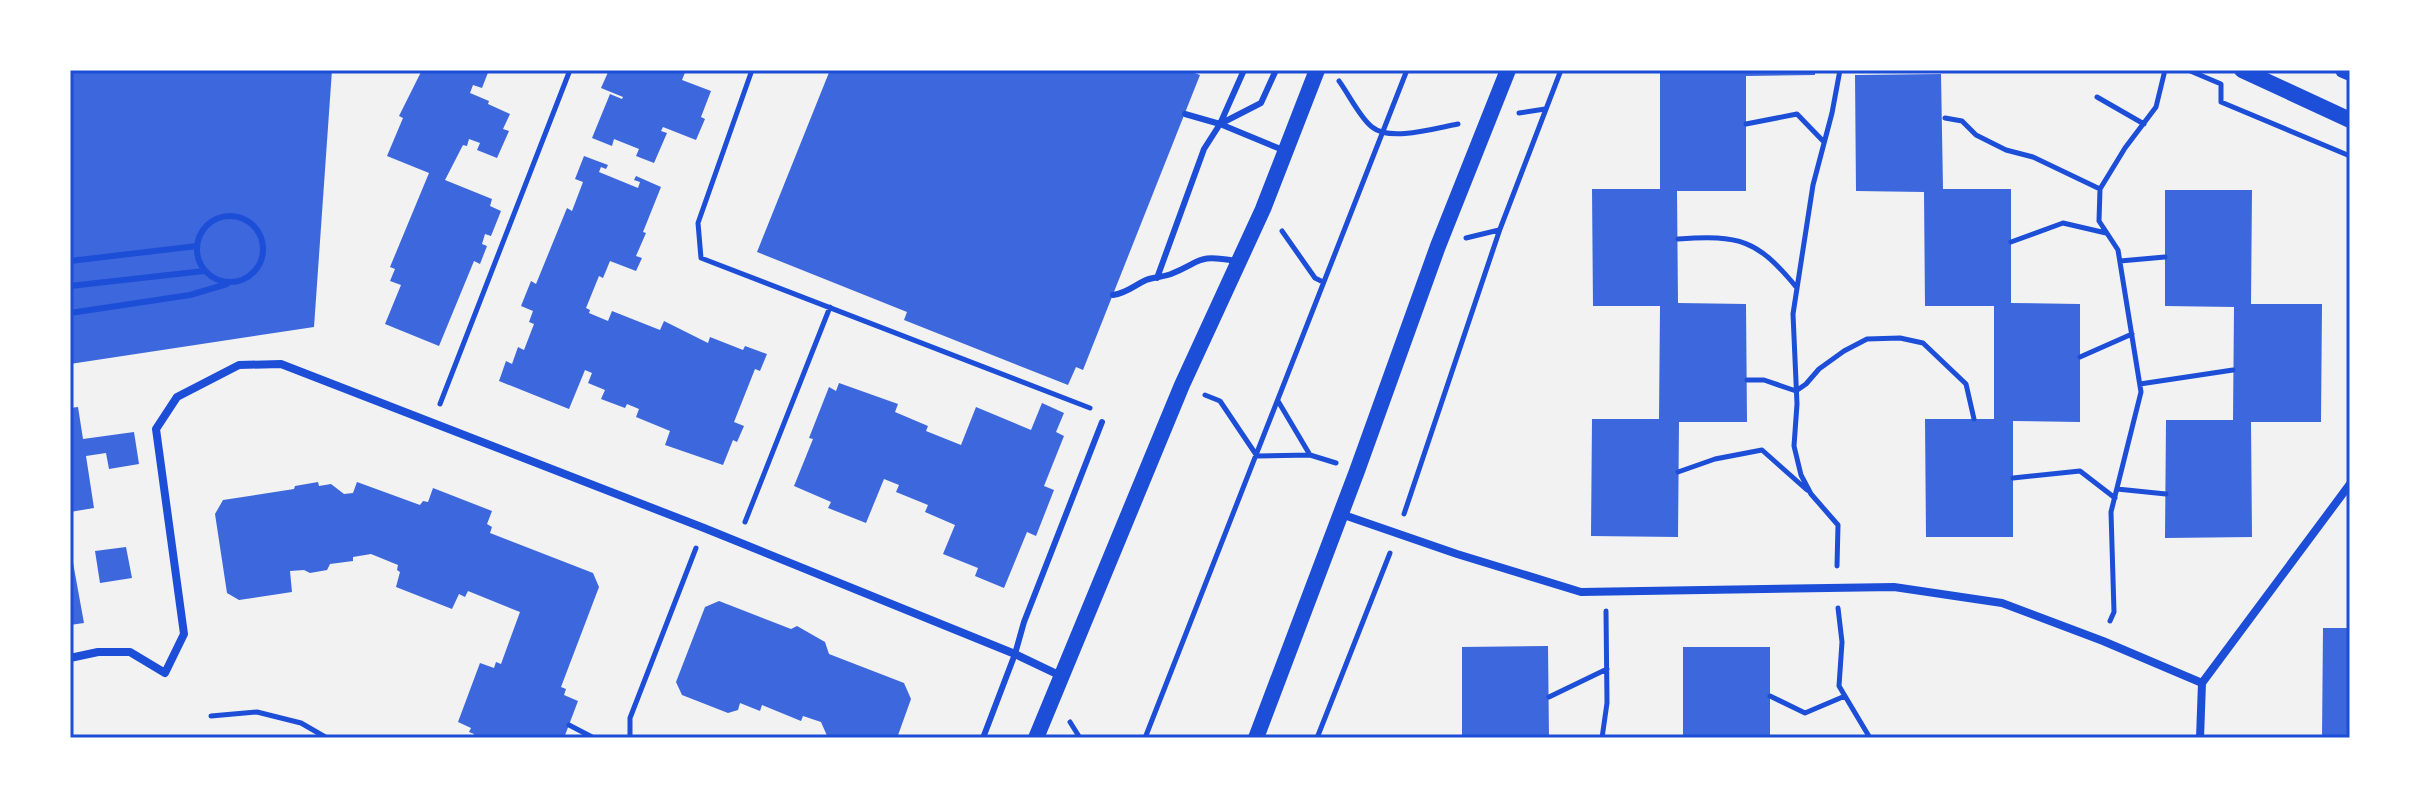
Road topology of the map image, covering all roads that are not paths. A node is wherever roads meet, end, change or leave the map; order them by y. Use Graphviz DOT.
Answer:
graph roads {
  1 [pos="1244,70"];
  2 [pos="1276,70"];
  3 [pos="1317,70"];
  4 [pos="2242,70"];
  5 [pos="2343,70"];
  6 [pos="2350,73"];
  7 [pos="1504,74"];
  8 [pos="1185,114"];
  9 [pos="2350,120"];
  10 [pos="1220,124"];
  11 [pos="1286,151"];
  12 [pos="197,246"];
  13 [pos="70,261"];
  14 [pos="1237,261"];
  15 [pos="204,271"];
  16 [pos="1157,278"];
  17 [pos="233,282"];
  18 [pos="70,286"];
  19 [pos="1113,295"];
  20 [pos="70,313"];
  21 [pos="1102,422"];
  22 [pos="2350,484"];
  23 [pos="1341,514"];
  24 [pos="1015,654"];
  25 [pos="70,658"];
  26 [pos="1062,676"];
  27 [pos="2202,683"];
  28 [pos="983,738"];
  29 [pos="1036,738"];
  30 [pos="1256,738"];
  31 [pos="2200,738"];
  1 -- 10 [label="lane"];
  2 -- 10 [label="lane"];
  3 -- 11 [label="main road"];
  4 -- 9 [label="main road"];
  5 -- 6 [label="main road"];
  7 -- 23 [label="main road"];
  8 -- 10 [label="lane"];
  10 -- 11 [label="lane"];
  10 -- 16 [label="lane"];
  11 -- 14 [label="main road"];
  12 -- 13 [label="lane"];
  12 -- 15 [label="lane"];
  12 -- 17 [label="lane"];
  14 -- 16 [label="lane"];
  14 -- 26 [label="main road"];
  15 -- 17 [label="lane"];
  15 -- 18 [label="lane"];
  16 -- 19 [label="lane"];
  17 -- 20 [label="lane"];
  21 -- 24 [label="lane"];
  22 -- 27 [label="street"];
  23 -- 27 [label="street"];
  23 -- 30 [label="main road"];
  24 -- 25 [label="street"];
  24 -- 26 [label="street"];
  24 -- 28 [label="lane"];
  26 -- 29 [label="main road"];
  27 -- 31 [label="street"];
}
